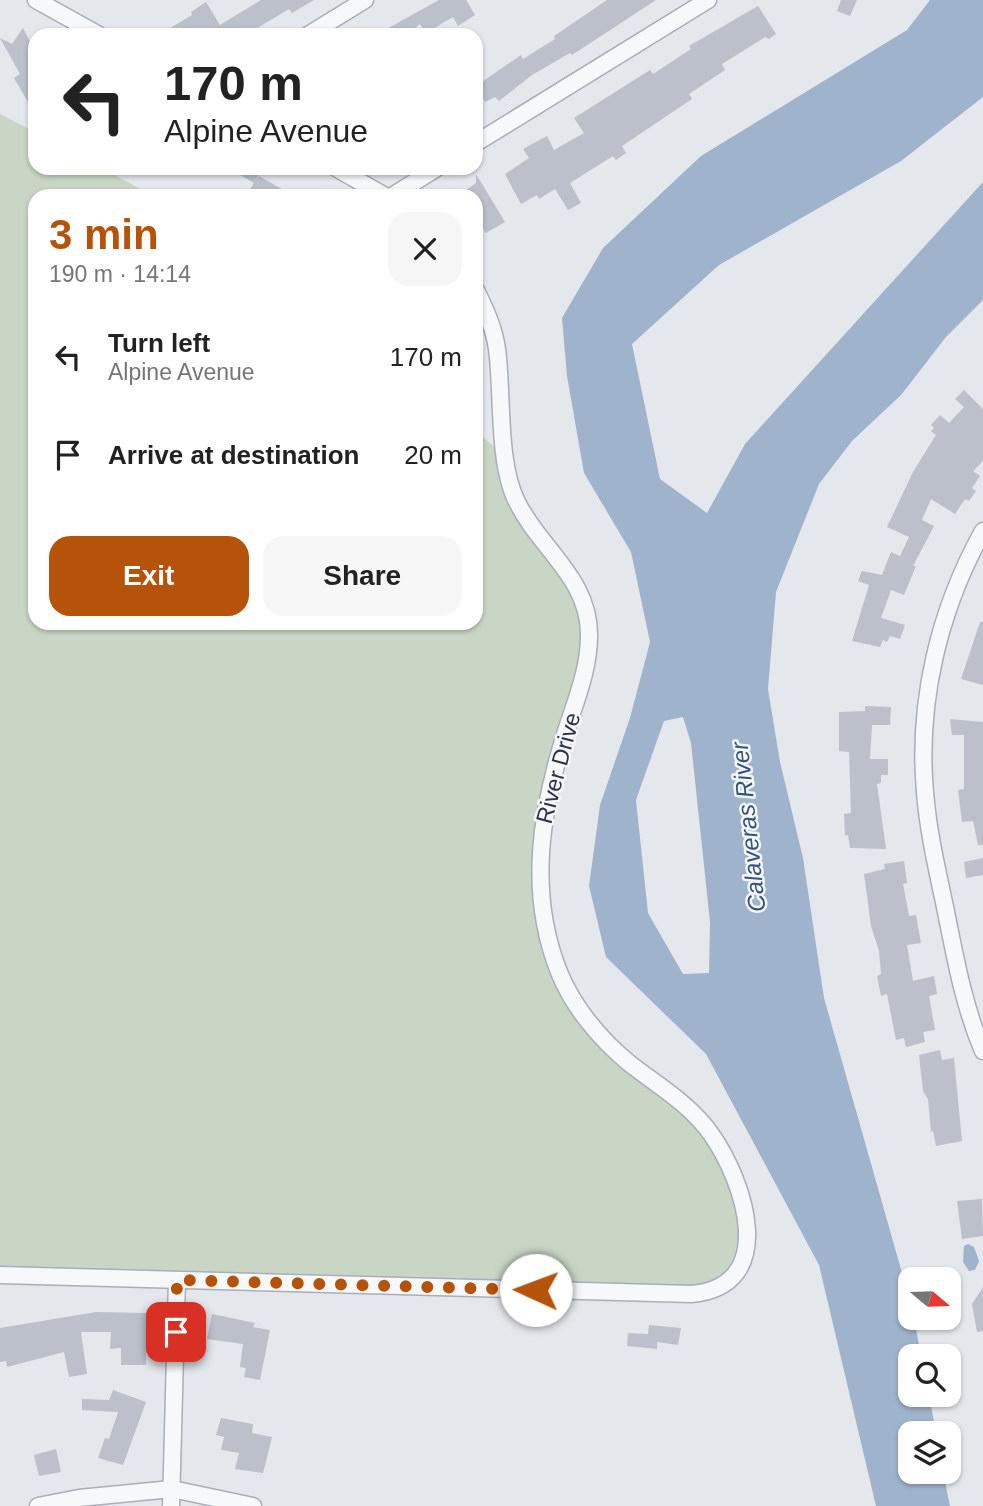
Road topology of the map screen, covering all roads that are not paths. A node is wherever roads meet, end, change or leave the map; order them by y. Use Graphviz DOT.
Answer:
graph roads {
  1 [pos="365,0"];
  2 [pos="708,0"];
  3 [pos="43,2"];
  4 [pos="87,28"];
  5 [pos="319,28"];
  6 [pos="483,139"];
  7 [pos="348,175"];
  8 [pos="426,175"];
  9 [pos="373,189"];
  10 [pos="403,189"];
  11 [pos="483,304"];
  12 [pos="983,531"];
  13 [pos="983,1051"];
  14 [pos="0,1275"];
  15 [pos="177,1280"];
  16 [pos="172,1489"];
  17 [pos="38,1506"];
  18 [pos="171,1506"];
  19 [pos="253,1506"];
  1 -- 5 [label="street"];
  2 -- 6 [label="street"];
  3 -- 4 [label="street"];
  7 -- 9 [label="street"];
  8 -- 10 [label="street"];
  11 -- 15 [label="street, River Drive"];
  12 -- 13 [label="street"];
  14 -- 15 [label="street"];
  15 -- 16 [label="street"];
  16 -- 17 [label="street"];
  16 -- 18 [label="street"];
  16 -- 19 [label="street"];
}
